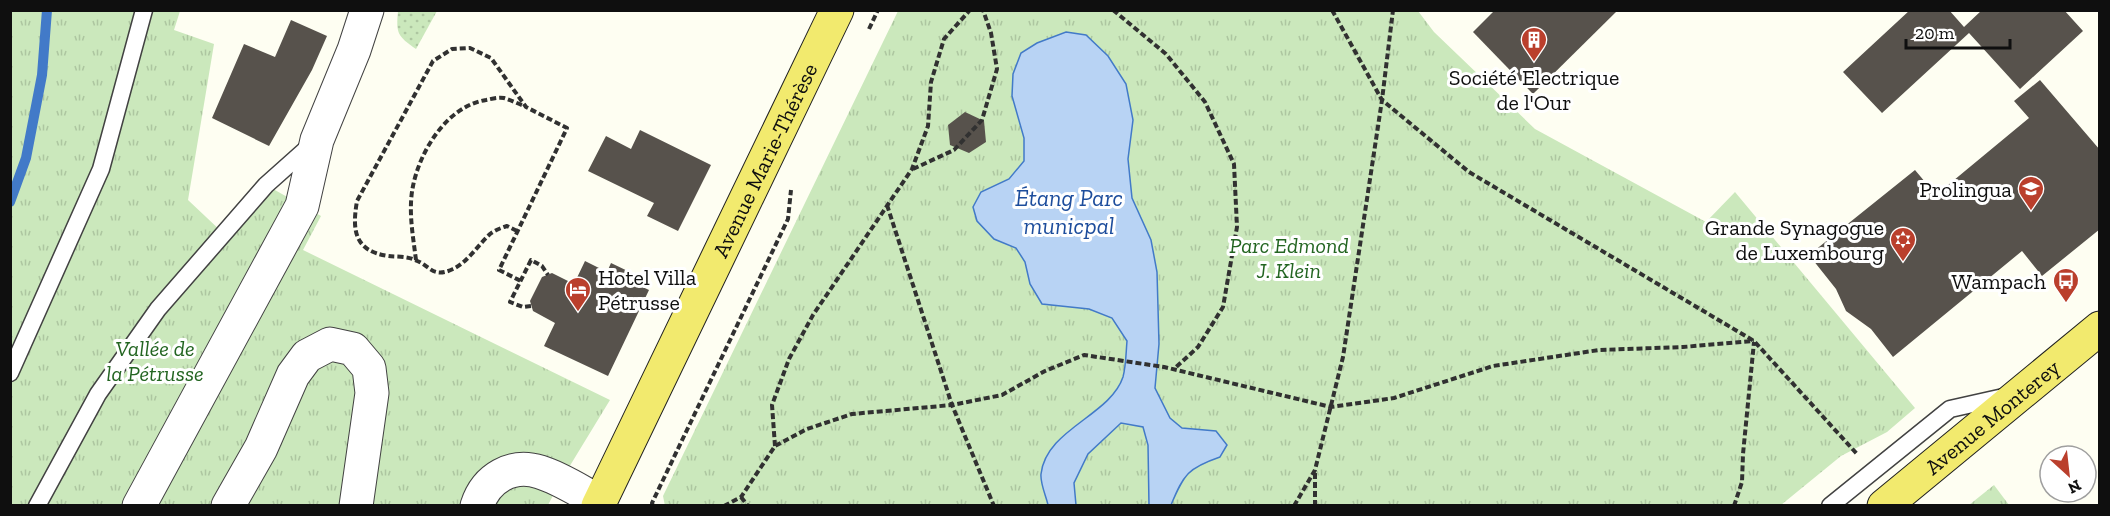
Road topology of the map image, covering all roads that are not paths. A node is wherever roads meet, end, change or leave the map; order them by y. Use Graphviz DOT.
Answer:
graph roads {
  1 [pos="144,10"];
  2 [pos="367,10"];
  3 [pos="837,10"];
  4 [pos="317,140"];
  5 [pos="2100,328"];
  6 [pos="10,373"];
  7 [pos="2020,393"];
  8 [pos="599,504"];
  9 [pos="37,506"];
  10 [pos="139,506"];
  11 [pos="228,506"];
  12 [pos="356,506"];
  13 [pos="477,506"];
  14 [pos="1830,506"];
  15 [pos="1884,506"];
  1 -- 6 [label="lane"];
  2 -- 4 [label="street"];
  3 -- 8 [label="main road, Avenue Marie-Thérèse"];
  4 -- 9 [label="lane"];
  4 -- 10 [label="street"];
  5 -- 7 [label="main road, Avenue Monterey"];
  7 -- 14 [label="lane"];
  7 -- 15 [label="main road, Avenue Monterey"];
  8 -- 13 [label="street"];
  11 -- 12 [label="street"];
}
